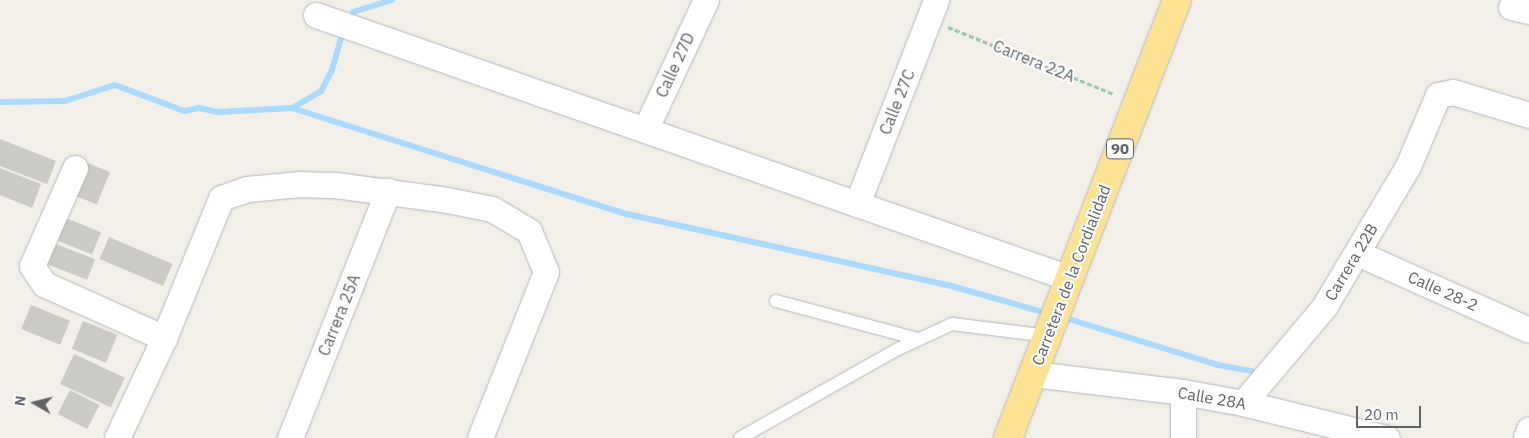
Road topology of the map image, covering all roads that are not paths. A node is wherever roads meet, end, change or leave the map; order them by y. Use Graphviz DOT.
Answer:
graph roads {
  1 [pos="706,0"];
  2 [pos="1177,0"];
  3 [pos="933,10"];
  4 [pos="316,15"];
  5 [pos="1433,105"];
  6 [pos="1529,116"];
  7 [pos="1529,119"];
  8 [pos="645,130"];
  9 [pos="75,168"];
  10 [pos="388,191"];
  11 [pos="857,204"];
  12 [pos="1357,253"];
  13 [pos="1066,288"];
  14 [pos="776,301"];
  15 [pos="1529,330"];
  16 [pos="1049,332"];
  17 [pos="164,338"];
  18 [pos="918,339"];
  19 [pos="1034,374"];
  20 [pos="1183,392"];
  21 [pos="1243,403"];
  22 [pos="1529,429"];
  23 [pos="1381,437"];
  24 [pos="117,438"];
  25 [pos="290,438"];
  26 [pos="480,438"];
  27 [pos="740,438"];
  28 [pos="1008,438"];
  29 [pos="1183,438"];
  30 [pos="1526,438"];
  1 -- 8 [label="street, Calle 27D"];
  2 -- 13 [label="highway, Carretera de la Cordialidad / 90"];
  3 -- 11 [label="street, Calle 27C"];
  4 -- 8 [label="street"];
  5 -- 6 [label="street"];
  5 -- 7 [label="street"];
  5 -- 12 [label="street, Carrera 22B"];
  8 -- 11 [label="street"];
  9 -- 17 [label="street"];
  10 -- 17 [label="street"];
  10 -- 25 [label="street, Carrera 25A"];
  10 -- 26 [label="street"];
  11 -- 13 [label="street"];
  12 -- 15 [label="street, Calle 28-2"];
  12 -- 21 [label="street, Carrera 22B"];
  13 -- 16 [label="highway, Carretera de la Cordialidad / 90"];
  14 -- 18 [label="lane"];
  16 -- 18 [label="lane"];
  16 -- 19 [label="highway, Carretera de la Cordialidad / 90"];
  17 -- 24 [label="street"];
  18 -- 27 [label="lane"];
  19 -- 20 [label="street, Calle 28A"];
  19 -- 28 [label="highway, Carretera de la Cordialidad / 90"];
  20 -- 21 [label="street, Calle 28A"];
  20 -- 29 [label="street"];
  21 -- 23 [label="street, Calle 28A"];
  22 -- 30 [label="street"];
}
